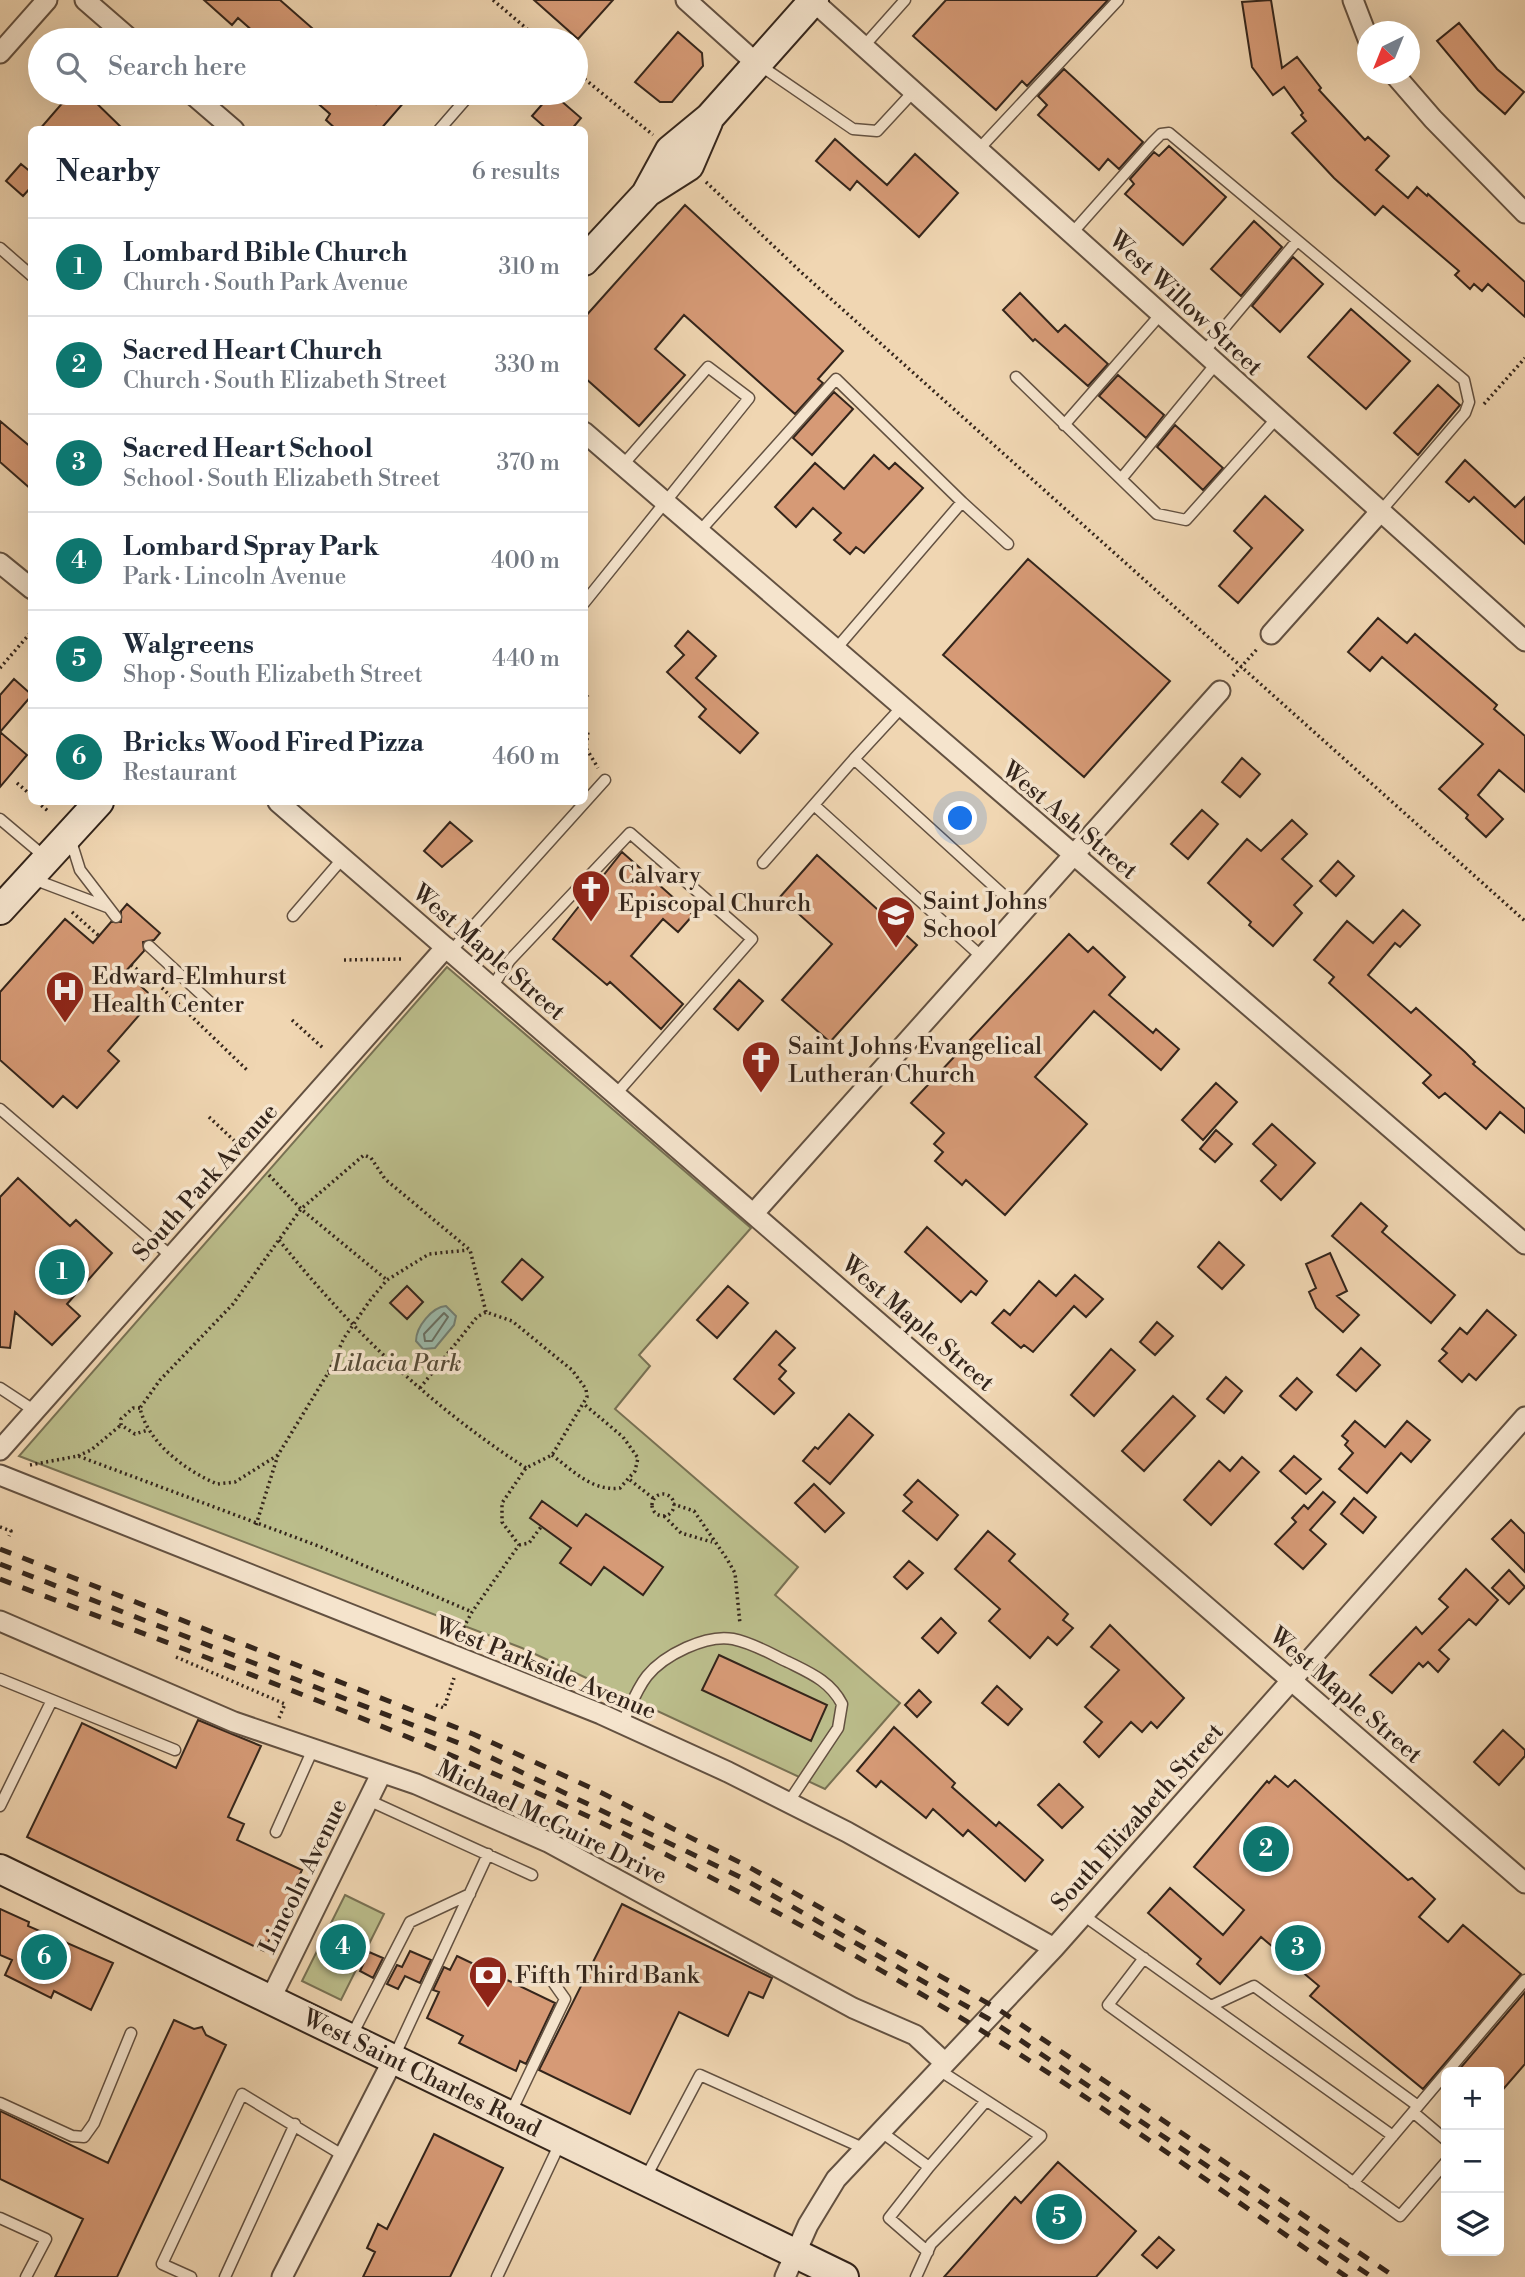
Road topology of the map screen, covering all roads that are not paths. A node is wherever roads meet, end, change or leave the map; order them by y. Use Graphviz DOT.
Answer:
graph roads {
  1 [pos="47,0"];
  2 [pos="85,0"];
  3 [pos="686,0"];
  4 [pos="905,0"];
  5 [pos="1118,0"];
  6 [pos="1353,0"];
  7 [pos="814,1"];
  8 [pos="1361,21"];
  9 [pos="117,28"];
  10 [pos="863,46"];
  11 [pos="0,52"];
  12 [pos="757,64"];
  13 [pos="1403,84"];
  14 [pos="914,91"];
  15 [pos="205,105"];
  16 [pos="461,105"];
  17 [pos="228,126"];
  18 [pos="442,126"];
  19 [pos="979,149"];
  20 [pos="1525,213"];
  21 [pos="1073,232"];
  22 [pos="1297,241"];
  23 [pos="0,248"];
  24 [pos="588,257"];
  25 [pos="28,272"];
  26 [pos="1160,315"];
  27 [pos="1209,359"];
  28 [pos="1016,377"];
  29 [pos="1276,419"];
  30 [pos="1064,425"];
  31 [pos="588,436"];
  32 [pos="622,466"];
  33 [pos="1121,479"];
  34 [pos="664,501"];
  35 [pos="962,502"];
  36 [pos="1380,512"];
  37 [pos="699,532"];
  38 [pos="1008,544"];
  39 [pos="0,563"];
  40 [pos="28,586"];
  41 [pos="588,598"];
  42 [pos="1271,634"];
  43 [pos="1525,641"];
  44 [pos="835,651"];
  45 [pos="1220,691"];
  46 [pos="901,708"];
  47 [pos="854,759"];
  48 [pos="605,780"];
  49 [pos="588,798"];
  50 [pos="96,805"];
  51 [pos="281,805"];
  52 [pos="582,805"];
  53 [pos="814,805"];
  54 [pos="0,819"];
  55 [pos="69,834"];
  56 [pos="1073,856"];
  57 [pos="343,858"];
  58 [pos="762,863"];
  59 [pos="38,868"];
  60 [pos="107,907"];
  61 [pos="0,910"];
  62 [pos="1022,912"];
  63 [pos="116,916"];
  64 [pos="293,916"];
  65 [pos="149,946"];
  66 [pos="448,949"];
  67 [pos="982,957"];
  68 [pos="492,987"];
  69 [pos="215,1007"];
  70 [pos="616,1094"];
  71 [pos="0,1109"];
  72 [pos="754,1213"];
  73 [pos="1525,1244"];
  74 [pos="171,1256"];
  75 [pos="0,1388"];
  76 [pos="34,1411"];
  77 [pos="1525,1417"];
  78 [pos="0,1450"];
  79 [pos="0,1475"];
  80 [pos="0,1621"];
  81 [pos="0,1679"];
  82 [pos="1291,1680"];
  83 [pos="52,1700"];
  84 [pos="622,1724"];
  85 [pos="313,1749"];
  86 [pos="175,1750"];
  87 [pos="381,1774"];
  88 [pos="368,1800"];
  89 [pos="788,1803"];
  90 [pos="0,1807"];
  91 [pos="276,1832"];
  92 [pos="488,1854"];
  93 [pos="0,1870"];
  94 [pos="533,1875"];
  95 [pos="1525,1883"];
  96 [pos="470,1894"];
  97 [pos="1083,1915"];
  98 [pos="1054,1948"];
  99 [pos="1144,1958"];
  100 [pos="1525,1980"];
  101 [pos="553,1982"];
  102 [pos="270,2000"];
  103 [pos="1211,2006"];
  104 [pos="131,2033"];
  105 [pos="350,2039"];
  106 [pos="393,2060"];
  107 [pos="942,2067"];
  108 [pos="1452,2067"];
  109 [pos="1441,2080"];
  110 [pos="986,2101"];
  111 [pos="0,2103"];
  112 [pos="1416,2109"];
  113 [pos="509,2115"];
  114 [pos="295,2124"];
  115 [pos="880,2131"];
  116 [pos="1441,2135"];
  117 [pos="1393,2136"];
  118 [pos="562,2141"];
  119 [pos="863,2148"];
  120 [pos="344,2156"];
  121 [pos="929,2167"];
  122 [pos="1441,2168"];
  123 [pos="644,2181"];
  124 [pos="1353,2183"];
  125 [pos="0,2218"];
  126 [pos="928,2252"];
  127 [pos="790,2265"];
  128 [pos="26,2277"];
  129 [pos="191,2277"];
  130 [pos="225,2277"];
  131 [pos="282,2277"];
  132 [pos="497,2277"];
  133 [pos="844,2277"];
  134 [pos="916,2277"];
  1 -- 11 [label="street"];
  2 -- 9 [label="street"];
  3 -- 12 [label="street"];
  4 -- 10 [label="lane"];
  5 -- 19 [label="lane"];
  6 -- 8 [label="street"];
  7 -- 10 [label="street, West Willow Street"];
  7 -- 12 [label="main road"];
  10 -- 14 [label="street, West Willow Street"];
  12 -- 14 [label="lane"];
  12 -- 24 [label="main road"];
  13 -- 20 [label="street"];
  14 -- 19 [label="street, West Willow Street"];
  15 -- 17 [label="street"];
  16 -- 18 [label="lane"];
  19 -- 21 [label="street, West Willow Street"];
  21 -- 22 [label="lane"];
  21 -- 26 [label="street, West Willow Street"];
  22 -- 27 [label="lane"];
  22 -- 36 [label="lane"];
  23 -- 25 [label="lane"];
  26 -- 27 [label="street, West Willow Street"];
  26 -- 30 [label="lane"];
  27 -- 29 [label="street, West Willow Street"];
  27 -- 33 [label="lane"];
  28 -- 30 [label="lane"];
  29 -- 33 [label="lane"];
  29 -- 36 [label="street, West Willow Street"];
  30 -- 33 [label="lane"];
  31 -- 32 [label="street, West Ash Street"];
  32 -- 34 [label="street, West Ash Street"];
  32 -- 34 [label="lane"];
  34 -- 37 [label="street, West Ash Street"];
  34 -- 41 [label="lane"];
  35 -- 37 [label="lane"];
  35 -- 38 [label="lane"];
  35 -- 44 [label="lane"];
  36 -- 42 [label="street"];
  36 -- 43 [label="street, West Willow Street"];
  37 -- 44 [label="street, West Ash Street"];
  39 -- 40 [label="street"];
  44 -- 46 [label="street, West Ash Street"];
  45 -- 56 [label="street"];
  46 -- 47 [label="lane"];
  46 -- 56 [label="street, West Ash Street"];
  47 -- 53 [label="lane"];
  47 -- 62 [label="lane"];
  48 -- 49 [label="lane"];
  50 -- 55 [label="main road"];
  51 -- 57 [label="street, West Maple Street"];
  52 -- 66 [label="lane"];
  53 -- 58 [label="lane"];
  53 -- 67 [label="lane"];
  54 -- 59 [label="lane"];
  55 -- 59 [label="main road"];
  55 -- 60 [label="lane"];
  56 -- 62 [label="street"];
  56 -- 73 [label="street, West Ash Street"];
  57 -- 64 [label="lane"];
  57 -- 66 [label="street, West Maple Street"];
  59 -- 60 [label="lane"];
  59 -- 61 [label="main road"];
  60 -- 63 [label="lane"];
  62 -- 67 [label="street"];
  65 -- 69 [label="lane"];
  66 -- 68 [label="street, West Maple Street"];
  66 -- 74 [label="street, South Park Avenue"];
  67 -- 72 [label="street"];
  68 -- 70 [label="street, West Maple Street"];
  68 -- 70 [label="lane"];
  70 -- 72 [label="street, West Maple Street"];
  71 -- 74 [label="lane"];
  72 -- 82 [label="street, West Maple Street"];
  74 -- 76 [label="street, South Park Avenue"];
  75 -- 76 [label="lane"];
  76 -- 78 [label="street, South Park Avenue"];
  77 -- 82 [label="street, South Elizabeth Street"];
  79 -- 84 [label="street, West Parkside Avenue"];
  80 -- 85 [label="street, Michael McGuire Drive"];
  81 -- 83 [label="lane"];
  82 -- 95 [label="street, West Maple Street"];
  82 -- 97 [label="street, South Elizabeth Street"];
  83 -- 86 [label="lane"];
  83 -- 90 [label="lane"];
  84 -- 89 [label="street, West Parkside Avenue"];
  84 -- 89 [label="lane"];
  85 -- 87 [label="street, Michael McGuire Drive"];
  85 -- 91 [label="lane"];
  87 -- 88 [label="street, Lincoln Avenue"];
  87 -- 107 [label="street, Michael McGuire Drive"];
  88 -- 92 [label="lane"];
  88 -- 102 [label="street, Lincoln Avenue"];
  89 -- 98 [label="street, West Parkside Avenue"];
  92 -- 94 [label="lane"];
  92 -- 96 [label="lane"];
  93 -- 102 [label="main road, West Saint Charles Road"];
  96 -- 105 [label="lane"];
  96 -- 106 [label="lane"];
  97 -- 98 [label="street, South Elizabeth Street"];
  97 -- 99 [label="lane"];
  98 -- 107 [label="street, South Elizabeth Street"];
  99 -- 103 [label="lane"];
  99 -- 124 [label="lane"];
  100 -- 108 [label="lane"];
  101 -- 113 [label="lane"];
  102 -- 105 [label="main road, West Saint Charles Road"];
  103 -- 112 [label="lane"];
  103 -- 117 [label="lane"];
  104 -- 111 [label="lane"];
  105 -- 106 [label="main road, West Saint Charles Road"];
  106 -- 113 [label="main road, West Saint Charles Road"];
  106 -- 120 [label="street"];
  107 -- 110 [label="lane"];
  107 -- 115 [label="street, South Elizabeth Street"];
  109 -- 112 [label="lane"];
  110 -- 121 [label="lane"];
  110 -- 126 [label="lane"];
  112 -- 116 [label="lane"];
  112 -- 117 [label="lane"];
  113 -- 118 [label="main road, West Saint Charles Road"];
  114 -- 120 [label="lane"];
  114 -- 129 [label="lane"];
  114 -- 130 [label="lane"];
  115 -- 119 [label="street, South Elizabeth Street"];
  115 -- 121 [label="lane"];
  117 -- 124 [label="lane"];
  118 -- 123 [label="main road, West Saint Charles Road"];
  118 -- 132 [label="lane"];
  119 -- 123 [label="lane"];
  119 -- 127 [label="street, South Elizabeth Street"];
  120 -- 131 [label="street"];
  121 -- 126 [label="lane"];
  122 -- 124 [label="lane"];
  123 -- 127 [label="main road, West Saint Charles Road"];
  125 -- 128 [label="lane"];
  126 -- 134 [label="lane"];
  127 -- 133 [label="main road, West Saint Charles Road"];
}
